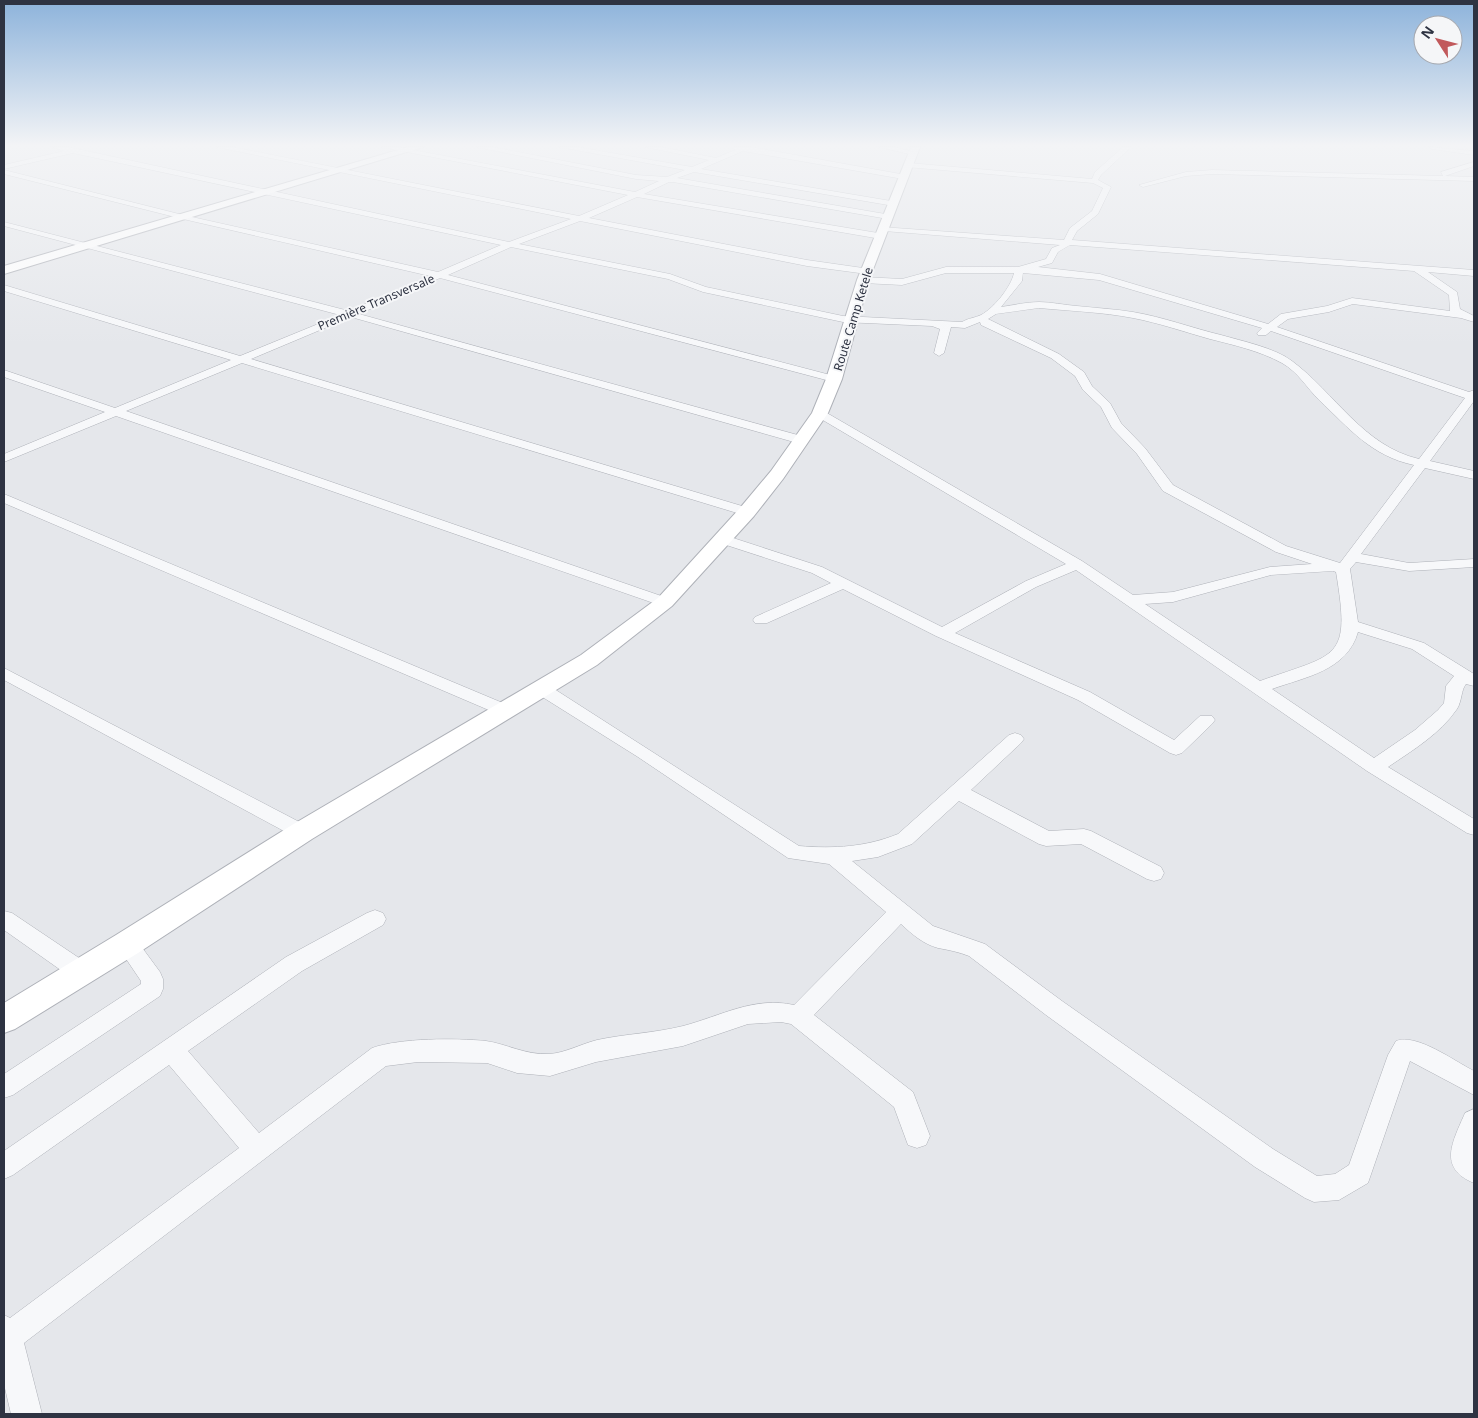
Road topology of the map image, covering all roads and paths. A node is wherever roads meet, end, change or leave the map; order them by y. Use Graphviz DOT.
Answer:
graph roads {
  1 [pos="168,213"];
  2 [pos="196,213"];
  3 [pos="360,213"];
  4 [pos="550,213"];
  5 [pos="593,213"];
  6 [pos="745,213"];
  7 [pos="865,213"];
  8 [pos="890,213"];
  9 [pos="1093,213"];
  10 [pos="183,217"];
  11 [pos="888,217"];
  12 [pos="579,219"];
  13 [pos="4,224"];
  14 [pos="883,232"];
  15 [pos="1067,241"];
  16 [pos="513,243"];
  17 [pos="87,245"];
  18 [pos="1416,269"];
  19 [pos="4,270"];
  20 [pos="1019,270"];
  21 [pos="1474,273"];
  22 [pos="438,275"];
  23 [pos="865,275"];
  24 [pos="4,288"];
  25 [pos="993,311"];
  26 [pos="348,315"];
  27 [pos="1462,315"];
  28 [pos="983,318"];
  29 [pos="1474,319"];
  30 [pos="852,320"];
  31 [pos="931,323"];
  32 [pos="1268,327"];
  33 [pos="1249,346"];
  34 [pos="940,353"];
  35 [pos="240,359"];
  36 [pos="4,373"];
  37 [pos="834,379"];
  38 [pos="1473,394"];
  39 [pos="115,412"];
  40 [pos="820,412"];
  41 [pos="801,440"];
  42 [pos="4,458"];
  43 [pos="1420,464"];
  44 [pos="1474,475"];
  45 [pos="4,498"];
  46 [pos="747,512"];
  47 [pos="722,539"];
  48 [pos="1474,563"];
  49 [pos="1077,564"];
  50 [pos="1343,564"];
  51 [pos="842,584"];
  52 [pos="1131,600"];
  53 [pos="665,602"];
  54 [pos="761,620"];
  55 [pos="1351,624"];
  56 [pos="942,633"];
  57 [pos="4,673"];
  58 [pos="1468,677"];
  59 [pos="1261,687"];
  60 [pos="542,689"];
  61 [pos="504,710"];
  62 [pos="1206,720"];
  63 [pos="1015,739"];
  64 [pos="1374,767"];
  65 [pos="957,791"];
  66 [pos="1474,828"];
  67 [pos="302,832"];
  68 [pos="828,856"];
  69 [pos="1154,872"];
  70 [pos="900,911"];
  71 [pos="4,919"];
  72 [pos="375,919"];
  73 [pos="127,944"];
  74 [pos="80,971"];
  75 [pos="798,1016"];
  76 [pos="4,1019"];
  77 [pos="171,1049"];
  78 [pos="1474,1084"];
  79 [pos="4,1087"];
  80 [pos="1474,1121"];
  81 [pos="917,1136"];
  82 [pos="256,1150"];
  83 [pos="4,1166"];
  84 [pos="1474,1170"];
  85 [pos="6,1333"];
  86 [pos="26,1414"];
  1 -- 10 [label="street"];
  2 -- 10 [label="street"];
  3 -- 16 [label="street"];
  4 -- 12 [label="street"];
  5 -- 12 [label="street, Première Transversale"];
  6 -- 14 [label="street"];
  7 -- 11 [label="street"];
  8 -- 11 [label="street, Route Camp Ketele"];
  9 -- 15 [label="street"];
  10 -- 17 [label="street"];
  10 -- 22 [label="street"];
  11 -- 14 [label="street, Route Camp Ketele"];
  12 -- 16 [label="street, Première Transversale"];
  12 -- 23 [label="street"];
  13 -- 17 [label="street"];
  14 -- 15 [label="street"];
  14 -- 23 [label="street, Route Camp Ketele"];
  15 -- 18 [label="street"];
  15 -- 20 [label="street"];
  16 -- 22 [label="street, Première Transversale"];
  16 -- 30 [label="street"];
  17 -- 19 [label="street"];
  17 -- 26 [label="street"];
  18 -- 21 [label="street"];
  18 -- 27 [label="street"];
  20 -- 23 [label="street"];
  20 -- 25 [label="street"];
  20 -- 32 [label="street"];
  22 -- 26 [label="street, Première Transversale"];
  22 -- 37 [label="street"];
  23 -- 30 [label="street, Route Camp Ketele"];
  24 -- 35 [label="street"];
  25 -- 28 [label="street"];
  25 -- 33 [label="street"];
  26 -- 35 [label="street, Première Transversale"];
  26 -- 41 [label="street"];
  27 -- 29 [label="street"];
  27 -- 32 [label="street"];
  28 -- 31 [label="street"];
  28 -- 50 [label="street"];
  30 -- 31 [label="street"];
  30 -- 37 [label="street, Route Camp Ketele"];
  31 -- 34 [label="street"];
  32 -- 33 [label="street"];
  32 -- 38 [label="street"];
  33 -- 43 [label="street"];
  35 -- 39 [label="street, Première Transversale"];
  35 -- 46 [label="street"];
  36 -- 39 [label="street"];
  37 -- 40 [label="street, Route Camp Ketele"];
  38 -- 43 [label="street"];
  39 -- 42 [label="street, Première Transversale"];
  39 -- 53 [label="street"];
  40 -- 41 [label="street, Route Camp Ketele"];
  40 -- 49 [label="street"];
  41 -- 46 [label="street, Route Camp Ketele"];
  43 -- 44 [label="street"];
  43 -- 50 [label="street"];
  45 -- 61 [label="street"];
  46 -- 47 [label="street, Route Camp Ketele"];
  47 -- 51 [label="street"];
  47 -- 53 [label="street, Route Camp Ketele"];
  48 -- 50 [label="street"];
  49 -- 52 [label="street"];
  49 -- 56 [label="street"];
  50 -- 52 [label="street"];
  50 -- 55 [label="street"];
  51 -- 54 [label="street"];
  51 -- 56 [label="street"];
  52 -- 59 [label="street"];
  53 -- 60 [label="street, Route Camp Ketele"];
  55 -- 58 [label="street"];
  55 -- 59 [label="street"];
  56 -- 62 [label="street"];
  57 -- 67 [label="street"];
  58 -- 64 [label="street"];
  59 -- 64 [label="street"];
  60 -- 61 [label="street, Route Camp Ketele"];
  60 -- 68 [label="street"];
  61 -- 67 [label="street, Route Camp Ketele"];
  63 -- 65 [label="street"];
  64 -- 66 [label="street"];
  65 -- 68 [label="street"];
  65 -- 69 [label="street"];
  67 -- 73 [label="street, Route Camp Ketele"];
  68 -- 70 [label="street"];
  70 -- 75 [label="street"];
  70 -- 78 [label="street"];
  71 -- 74 [label="street"];
  72 -- 77 [label="street"];
  73 -- 74 [label="street, Route Camp Ketele"];
  73 -- 79 [label="street"];
  74 -- 76 [label="street, Route Camp Ketele"];
  75 -- 81 [label="street"];
  75 -- 82 [label="street"];
  77 -- 82 [label="street"];
  77 -- 83 [label="street"];
  80 -- 84 [label="street"];
  82 -- 85 [label="street"];
  85 -- 86 [label="street"];
}
